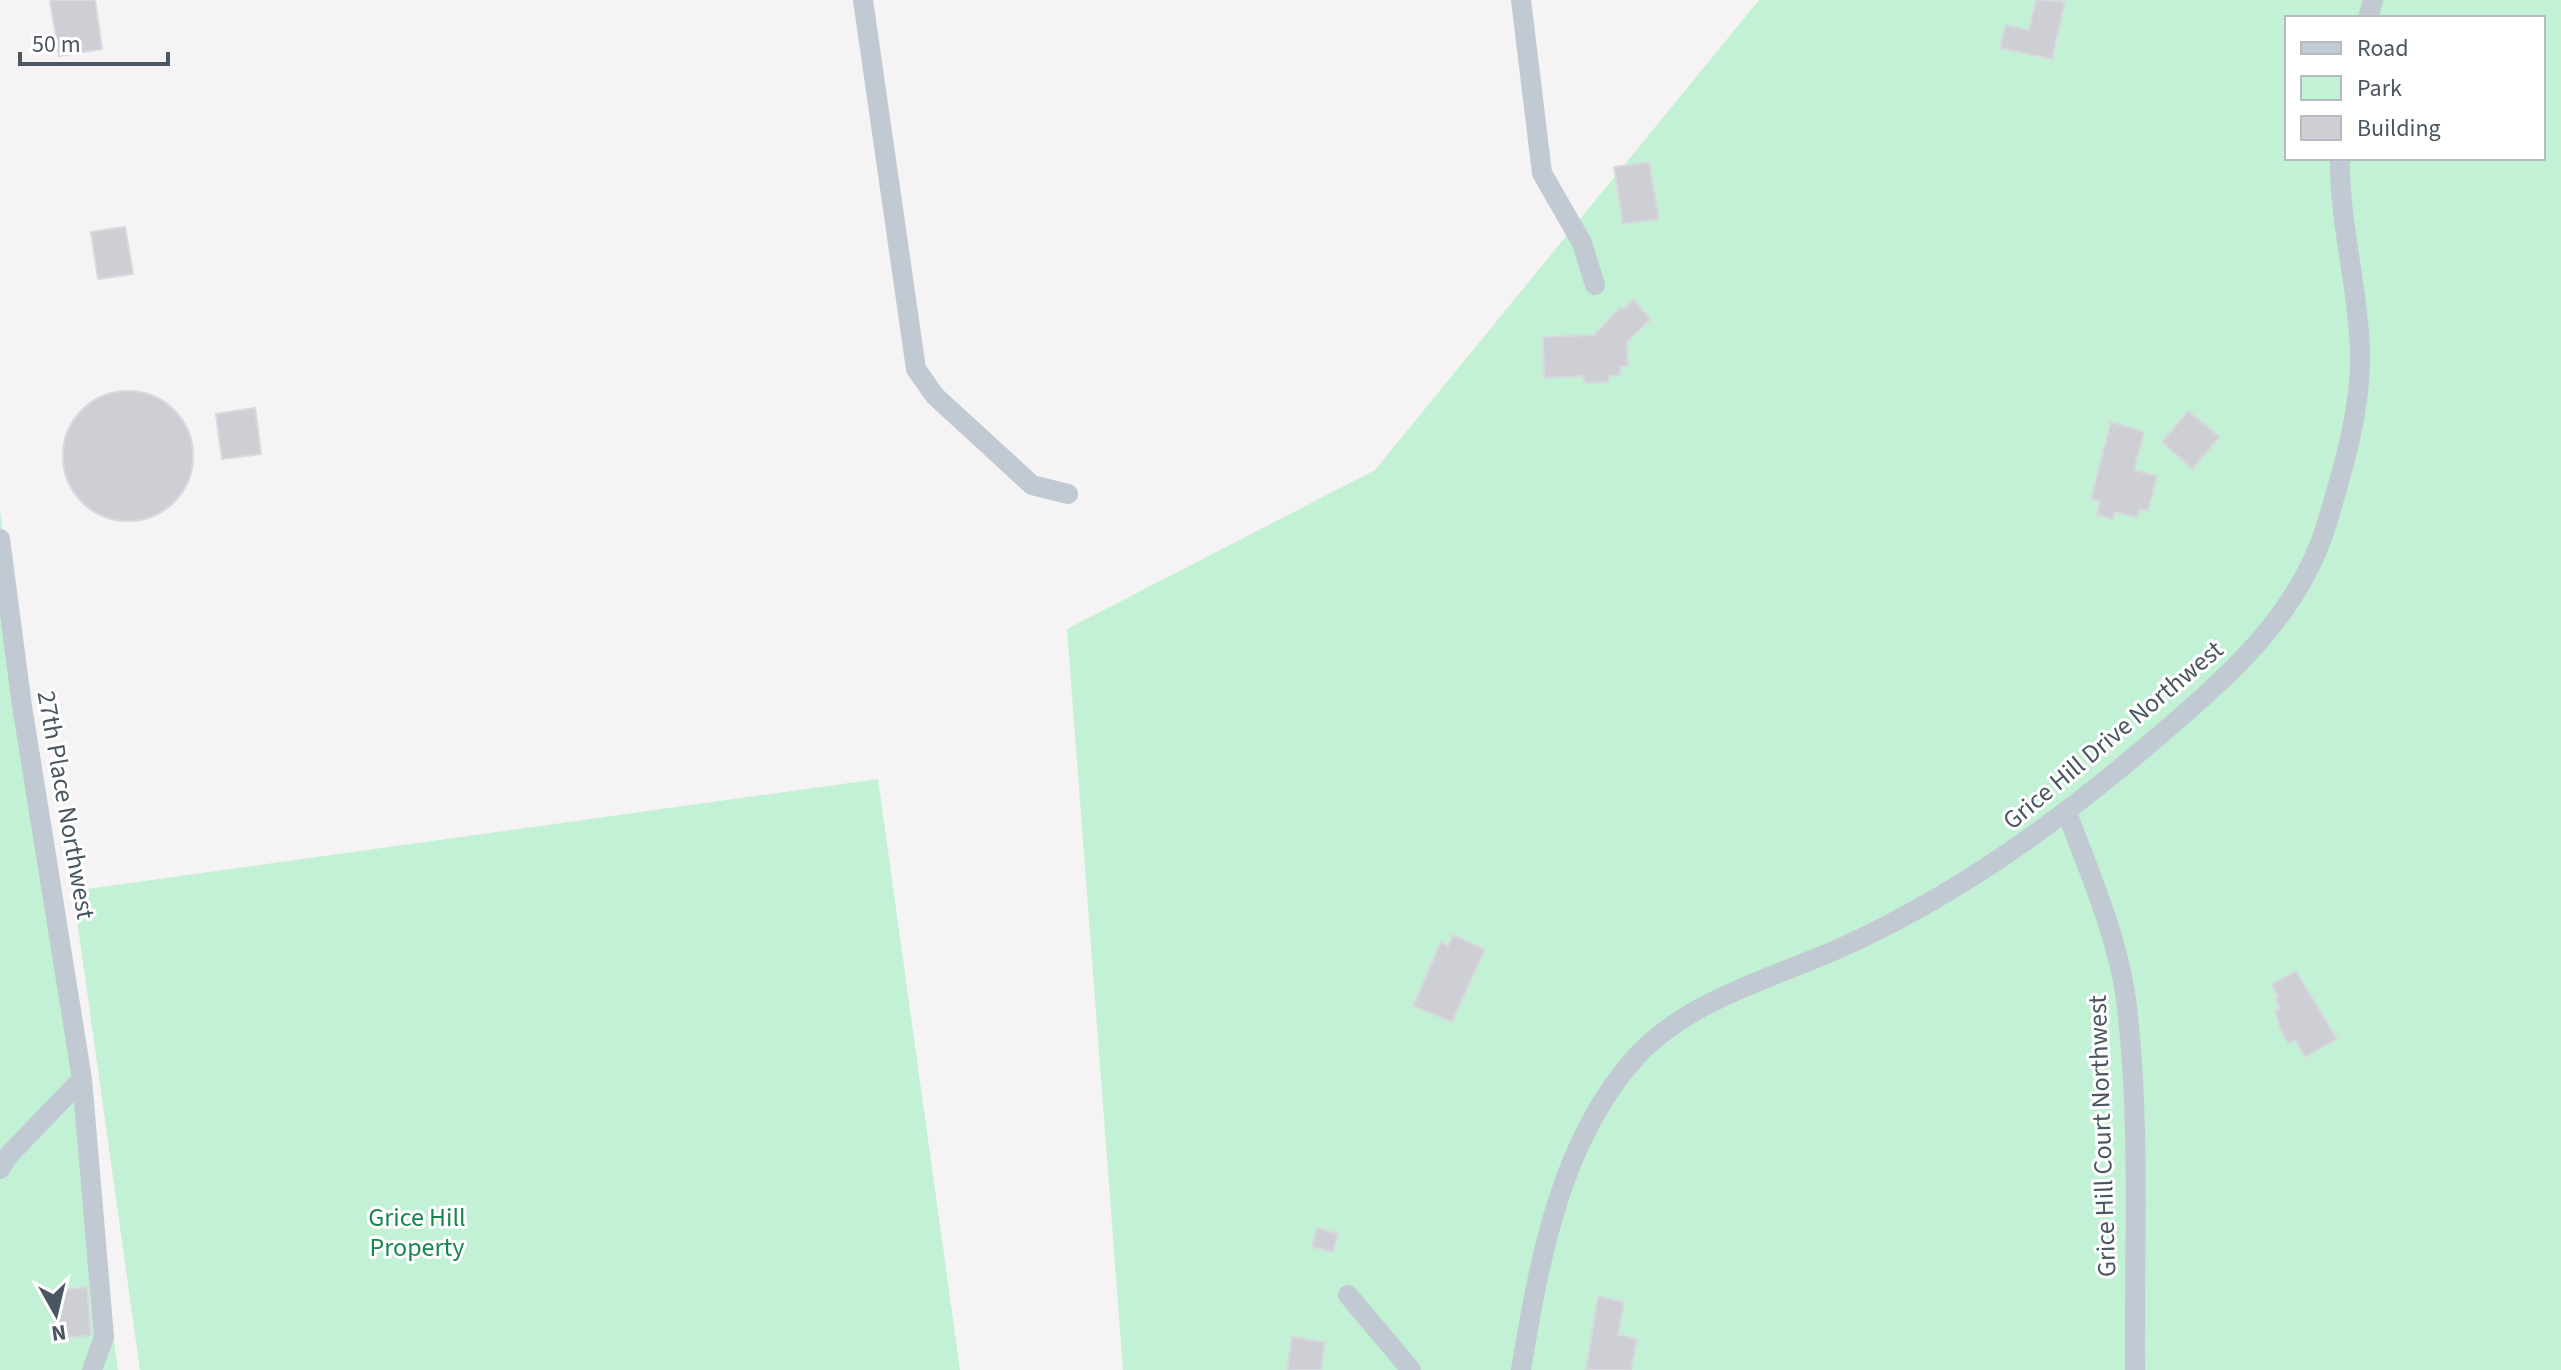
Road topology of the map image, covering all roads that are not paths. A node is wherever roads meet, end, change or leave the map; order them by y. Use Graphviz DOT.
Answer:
graph roads {
  1 [pos="863,0"];
  2 [pos="1521,0"];
  3 [pos="2340,160"];
  4 [pos="1595,285"];
  5 [pos="1068,494"];
  6 [pos="0,539"];
  7 [pos="2067,813"];
  8 [pos="82,1079"];
  9 [pos="0,1169"];
  10 [pos="1348,1295"];
  11 [pos="92,1370"];
  12 [pos="1411,1370"];
  13 [pos="1521,1370"];
  14 [pos="2135,1370"];
  1 -- 5 [label="street"];
  2 -- 4 [label="street"];
  3 -- 7 [label="street, Grice Hill Drive Northwest"];
  6 -- 8 [label="street, 27th Place Northwest"];
  7 -- 13 [label="street, Grice Hill Drive Northwest"];
  7 -- 14 [label="street, Grice Hill Court Northwest"];
  8 -- 9 [label="street"];
  8 -- 11 [label="street, 27th Place Northwest"];
  10 -- 12 [label="street"];
}
